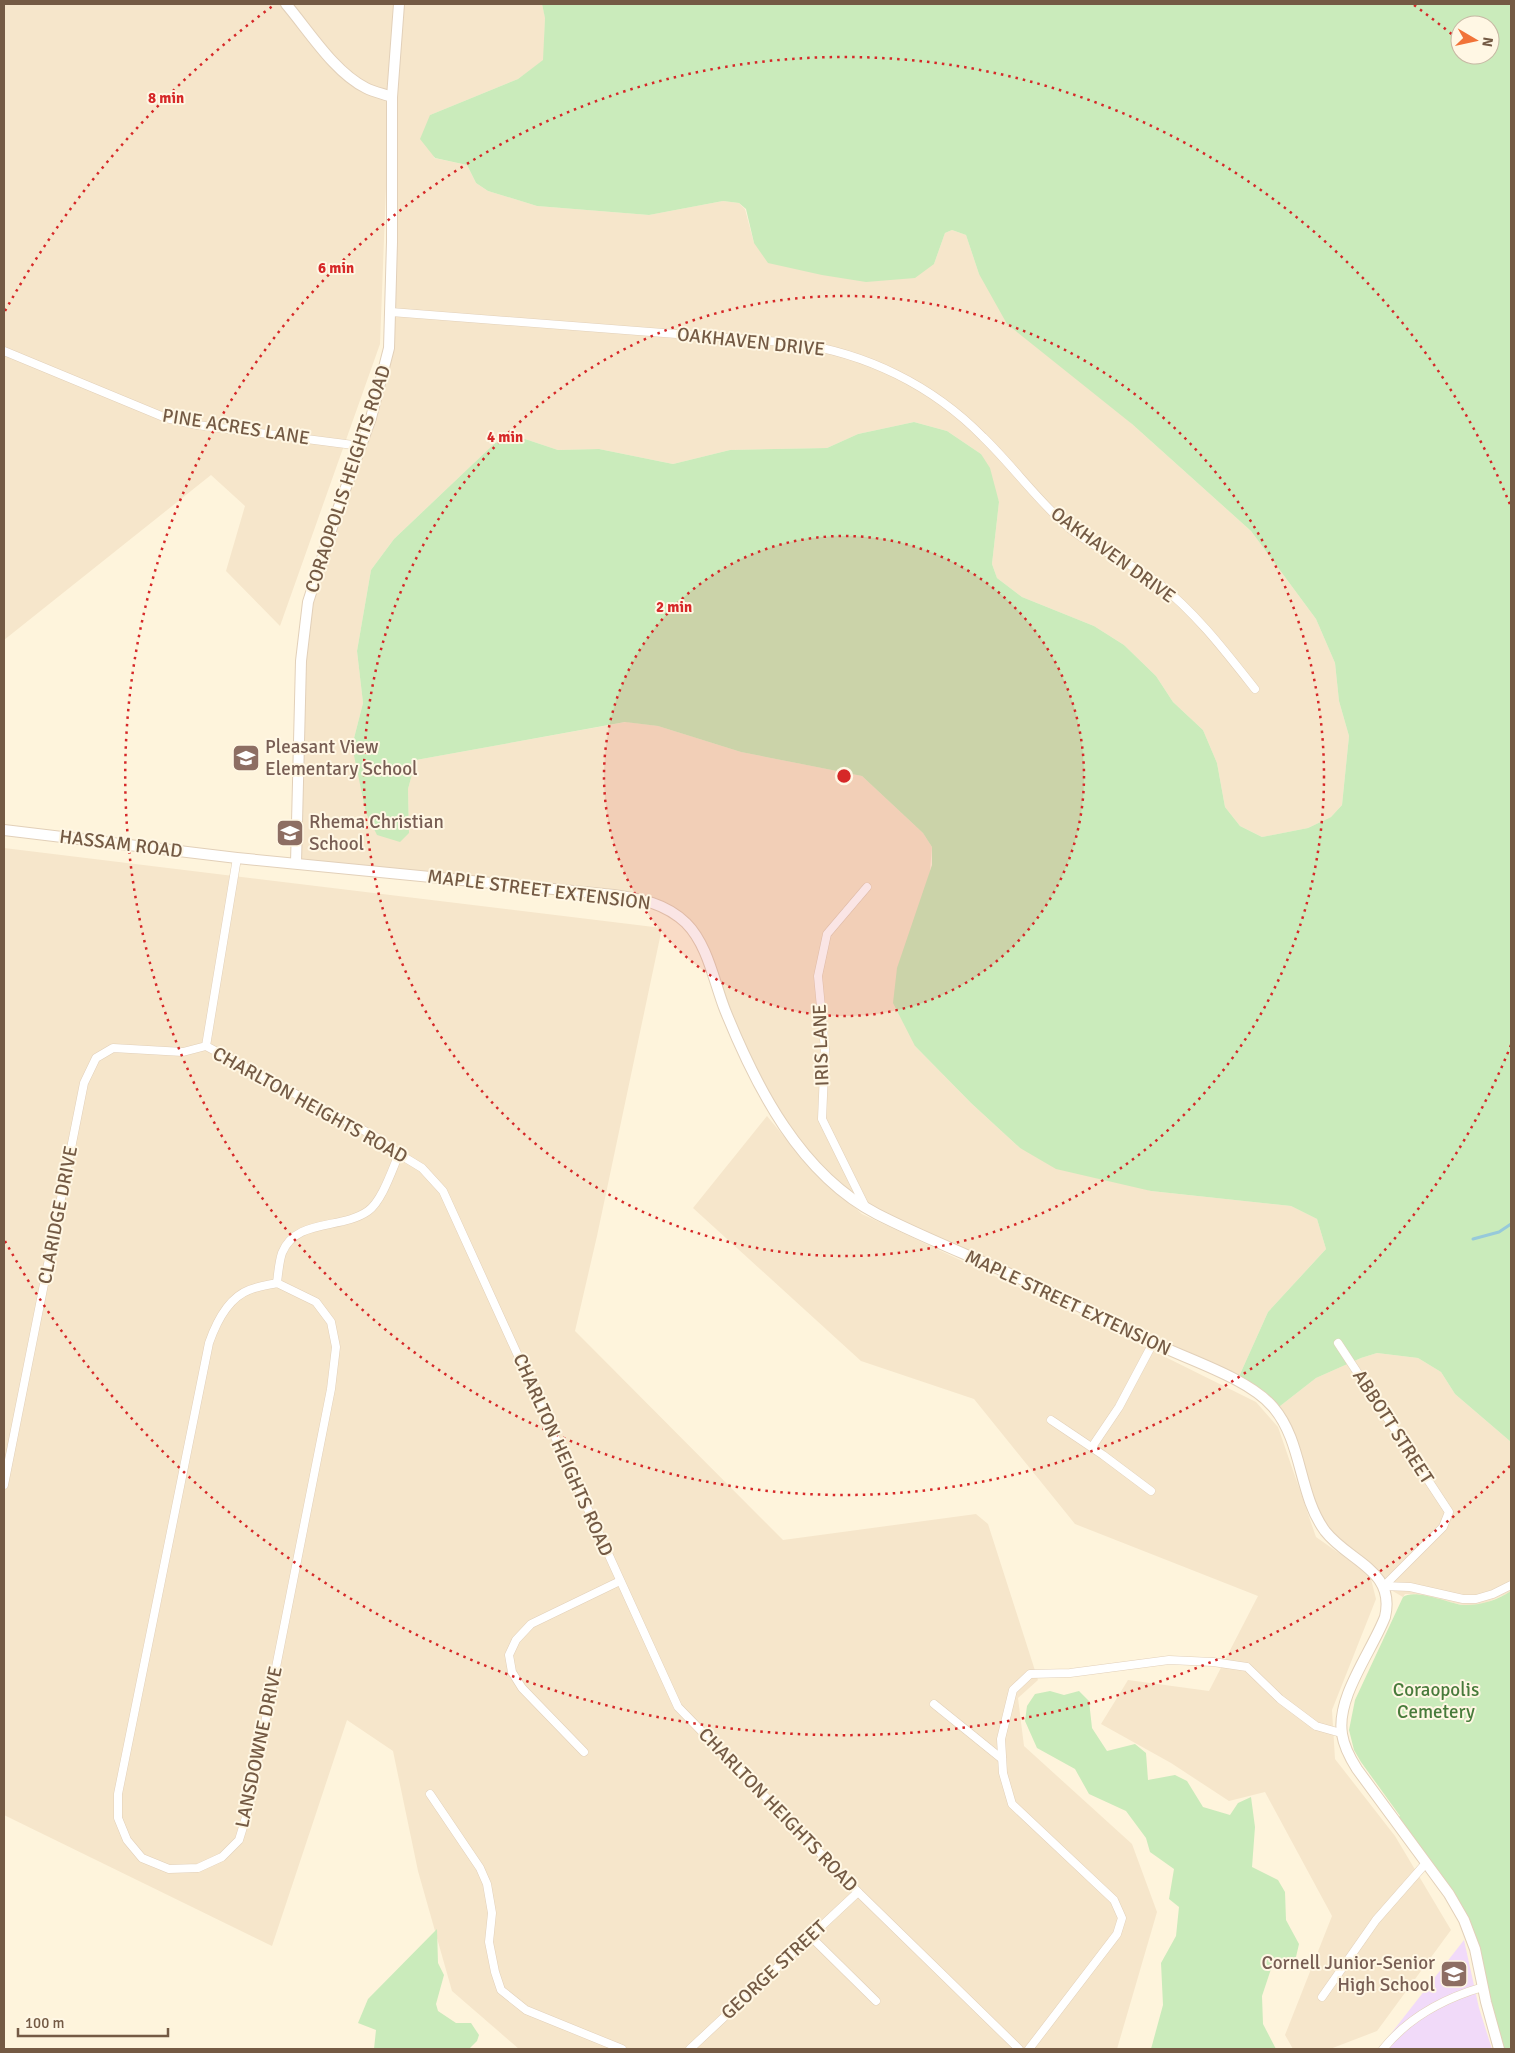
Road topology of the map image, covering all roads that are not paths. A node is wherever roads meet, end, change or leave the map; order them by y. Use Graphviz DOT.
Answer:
graph roads {
  1 [pos="286,4"];
  2 [pos="399,4"];
  3 [pos="392,97"];
  4 [pos="391,312"];
  5 [pos="4,351"];
  6 [pos="361,446"];
  7 [pos="1255,689"];
  8 [pos="4,830"];
  9 [pos="238,858"];
  10 [pos="296,864"];
  11 [pos="867,887"];
  12 [pos="206,1046"];
  13 [pos="399,1154"];
  14 [pos="866,1208"];
  15 [pos="277,1283"];
  16 [pos="1153,1343"];
  17 [pos="1338,1343"];
  18 [pos="1050,1420"];
  19 [pos="1092,1447"];
  20 [pos="4,1485"];
  21 [pos="1151,1491"];
  22 [pos="620,1581"];
  23 [pos="1511,1585"];
  24 [pos="1384,1586"];
  25 [pos="934,1704"];
  26 [pos="1341,1733"];
  27 [pos="584,1752"];
  28 [pos="1002,1760"];
  29 [pos="430,1794"];
  30 [pos="1426,1863"];
  31 [pos="858,1892"];
  32 [pos="810,1936"];
  33 [pos="1483,1987"];
  34 [pos="1322,1998"];
  35 [pos="876,2001"];
  36 [pos="622,2049"];
  37 [pos="690,2049"];
  38 [pos="1019,2049"];
  39 [pos="1029,2049"];
  40 [pos="1383,2049"];
  41 [pos="1499,2049"];
  1 -- 3 [label="street"];
  2 -- 3 [label="street, CORAOPOLIS HEIGHTS ROAD"];
  3 -- 4 [label="street, CORAOPOLIS HEIGHTS ROAD"];
  4 -- 6 [label="street, CORAOPOLIS HEIGHTS ROAD"];
  4 -- 7 [label="street, OAKHAVEN DRIVE"];
  5 -- 6 [label="street, PINE ACRES LANE"];
  6 -- 10 [label="street, CORAOPOLIS HEIGHTS ROAD"];
  8 -- 9 [label="street, HASSAM ROAD"];
  9 -- 10 [label="street, HASSAM ROAD"];
  9 -- 12 [label="street, CHARLTON HEIGHTS ROAD"];
  10 -- 14 [label="street, MAPLE STREET EXTENSION"];
  11 -- 14 [label="street, IRIS LANE"];
  12 -- 13 [label="street, CHARLTON HEIGHTS ROAD"];
  12 -- 20 [label="street, CLARIDGE DRIVE"];
  13 -- 15 [label="street"];
  13 -- 22 [label="street, CHARLTON HEIGHTS ROAD"];
  14 -- 16 [label="street, MAPLE STREET EXTENSION"];
  15 -- 15 [label="street, LANSDOWNE DRIVE"];
  16 -- 19 [label="street"];
  16 -- 24 [label="street, MAPLE STREET EXTENSION"];
  17 -- 24 [label="street, ABBOTT STREET"];
  18 -- 19 [label="street"];
  19 -- 21 [label="street"];
  22 -- 27 [label="street"];
  22 -- 31 [label="street, CHARLTON HEIGHTS ROAD"];
  23 -- 24 [label="street"];
  24 -- 26 [label="street"];
  25 -- 28 [label="street"];
  26 -- 28 [label="street"];
  26 -- 30 [label="street"];
  28 -- 39 [label="street"];
  29 -- 36 [label="street"];
  30 -- 33 [label="street"];
  30 -- 34 [label="street"];
  31 -- 32 [label="street, GEORGE STREET"];
  31 -- 38 [label="street, CHARLTON HEIGHTS ROAD"];
  32 -- 35 [label="street"];
  32 -- 37 [label="street, GEORGE STREET"];
  33 -- 40 [label="street"];
  33 -- 41 [label="street"];
}
